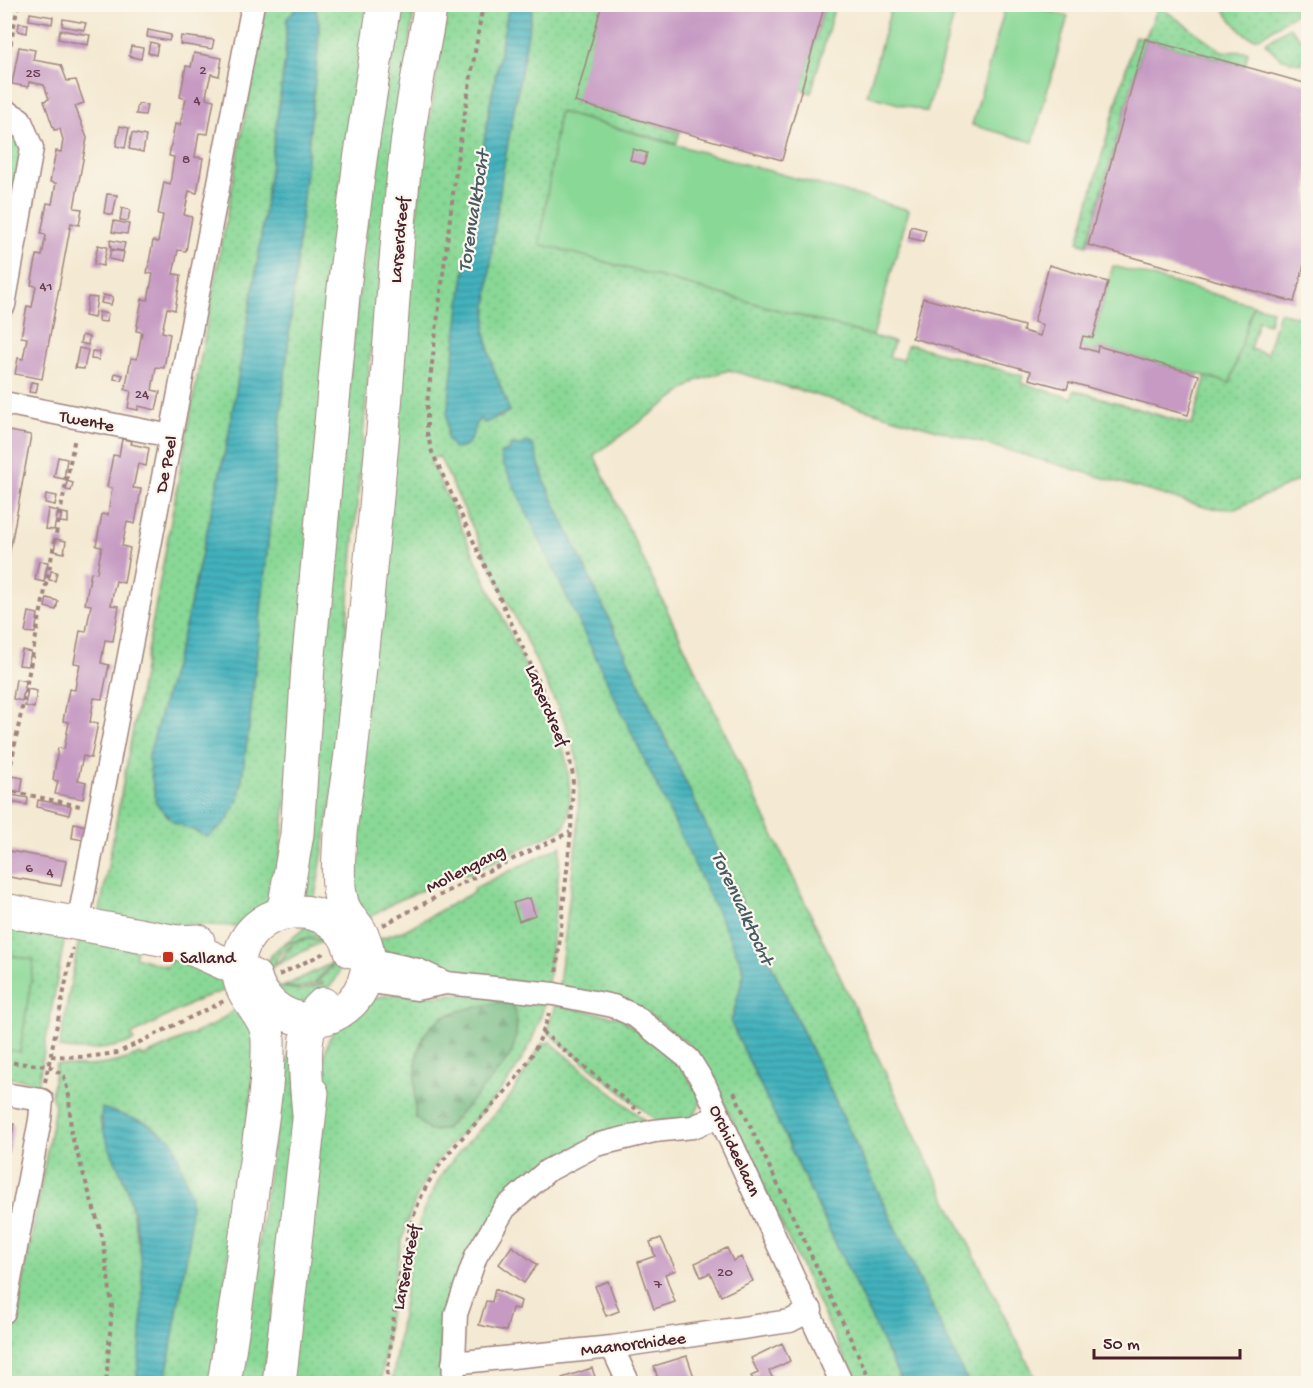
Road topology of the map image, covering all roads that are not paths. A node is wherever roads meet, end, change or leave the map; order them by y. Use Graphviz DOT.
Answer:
graph roads {
  1 [pos="253,4"];
  2 [pos="384,4"];
  3 [pos="431,4"];
  4 [pos="4,110"];
  5 [pos="4,305"];
  6 [pos="4,403"];
  7 [pos="171,436"];
  8 [pos="4,910"];
  9 [pos="78,924"];
  10 [pos="248,937"];
  11 [pos="334,938"];
  12 [pos="177,942"];
  13 [pos="256,991"];
  14 [pos="320,1018"];
  15 [pos="4,1094"];
  16 [pos="719,1116"];
  17 [pos="811,1310"];
  18 [pos="4,1312"];
  19 [pos="612,1347"];
  20 [pos="453,1373"];
  21 [pos="224,1383"];
  22 [pos="279,1383"];
  23 [pos="629,1383"];
  24 [pos="842,1383"];
  1 -- 7 [label="street, De Peel"];
  2 -- 11 [label="main road"];
  3 -- 11 [label="main road, Larserdreef"];
  4 -- 5 [label="street"];
  6 -- 7 [label="street, Twente"];
  7 -- 9 [label="street, De Peel"];
  8 -- 9 [label="main road"];
  9 -- 12 [label="main road"];
  10 -- 11 [label="main road"];
  10 -- 12 [label="main road"];
  10 -- 13 [label="main road"];
  11 -- 13 [label="main road"];
  11 -- 14 [label="main road"];
  11 -- 16 [label="street, Orchideelaan"];
  12 -- 13 [label="main road"];
  13 -- 14 [label="main road"];
  13 -- 21 [label="main road"];
  14 -- 22 [label="main road"];
  15 -- 18 [label="street"];
  16 -- 17 [label="street, Orchideelaan"];
  16 -- 20 [label="street"];
  17 -- 19 [label="street, Maanorchidee"];
  17 -- 24 [label="street, Orchideelaan"];
  19 -- 20 [label="street, Maanorchidee"];
  19 -- 23 [label="street"];
}
